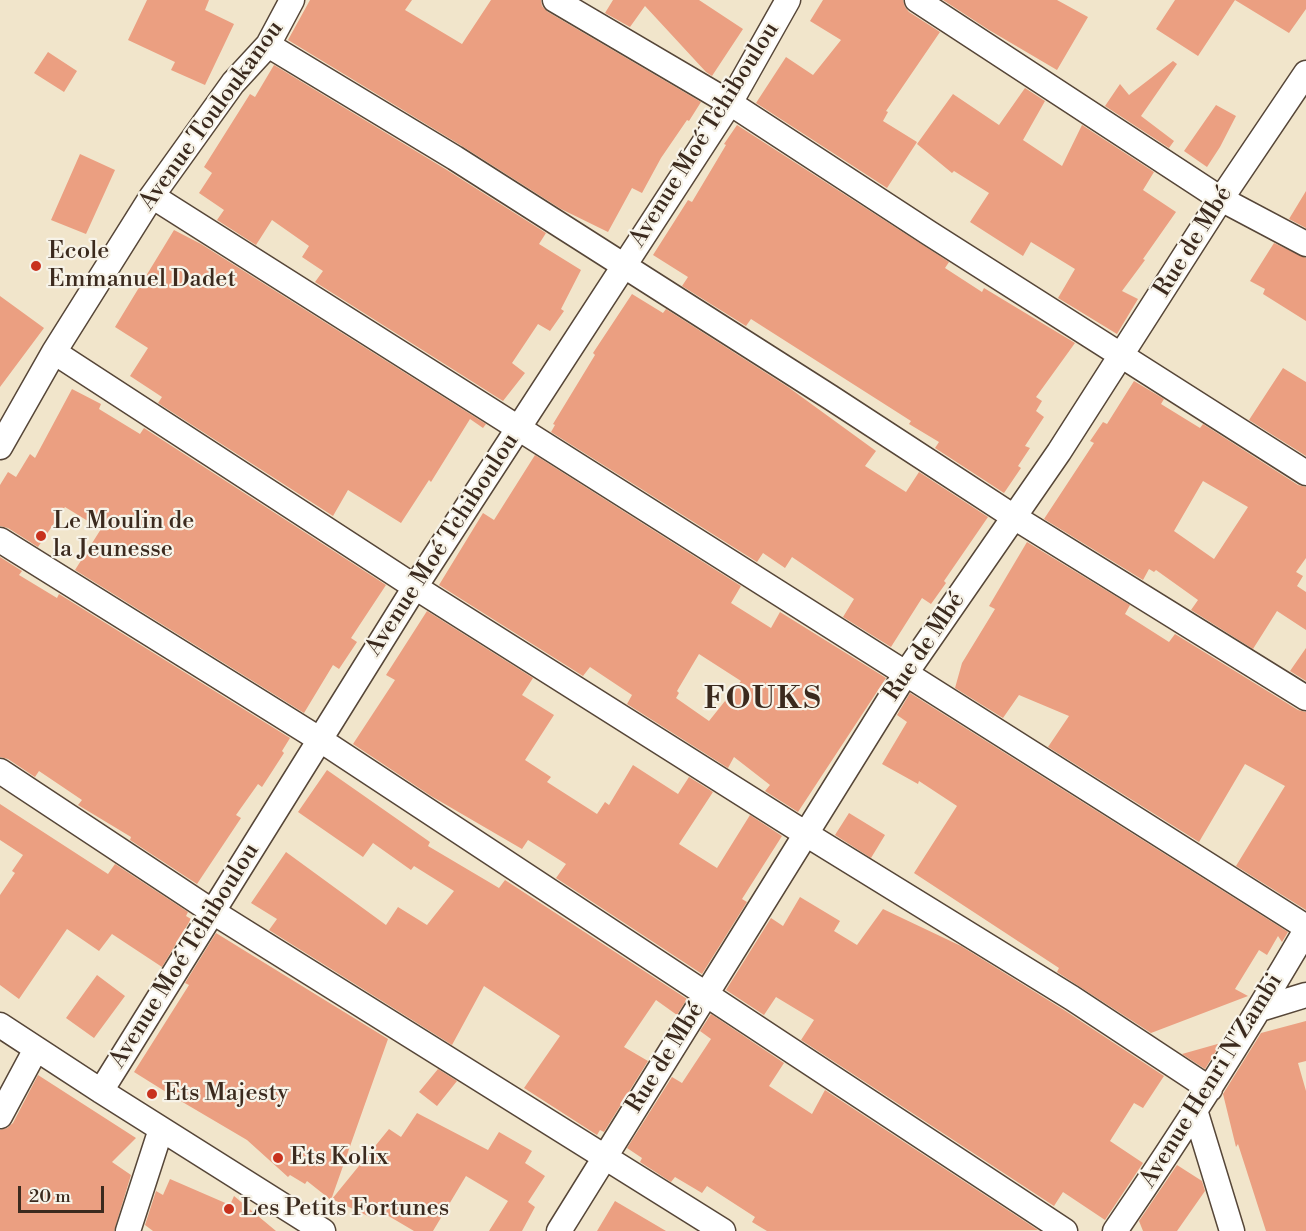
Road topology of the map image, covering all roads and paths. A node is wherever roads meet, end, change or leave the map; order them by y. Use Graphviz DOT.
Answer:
graph roads {
  1 [pos="292,0"];
  2 [pos="555,0"];
  3 [pos="788,0"];
  4 [pos="917,0"];
  5 [pos="268,45"];
  6 [pos="1306,73"];
  7 [pos="730,103"];
  8 [pos="152,196"];
  9 [pos="1221,200"];
  10 [pos="1306,244"];
  11 [pos="624,267"];
  12 [pos="54,352"];
  13 [pos="1123,355"];
  14 [pos="519,428"];
  15 [pos="0,447"];
  16 [pos="1306,473"];
  17 [pos="1014,517"];
  18 [pos="0,540"];
  19 [pos="415,587"];
  20 [pos="906,673"];
  21 [pos="1306,698"];
  22 [pos="319,739"];
  23 [pos="0,771"];
  24 [pos="806,834"];
  25 [pos="213,912"];
  26 [pos="1306,928"];
  27 [pos="706,995"];
  28 [pos="1306,995"];
  29 [pos="1260,1009"];
  30 [pos="0,1024"];
  31 [pos="36,1049"];
  32 [pos="1210,1089"];
  33 [pos="101,1091"];
  34 [pos="1196,1110"];
  35 [pos="0,1116"];
  36 [pos="160,1129"];
  37 [pos="604,1156"];
  38 [pos="128,1231"];
  39 [pos="323,1231"];
  40 [pos="559,1231"];
  41 [pos="723,1231"];
  42 [pos="1065,1231"];
  43 [pos="1115,1231"];
  44 [pos="1232,1231"];
  1 -- 5 [label="street, Avenue Touloukanou"];
  2 -- 7 [label="street"];
  3 -- 7 [label="street, Avenue Moé Tchiboulou"];
  4 -- 9 [label="street"];
  5 -- 8 [label="street, Avenue Touloukanou"];
  5 -- 11 [label="street"];
  6 -- 9 [label="street, Rue de Mbé"];
  7 -- 11 [label="street, Avenue Moé Tchiboulou"];
  7 -- 13 [label="street"];
  8 -- 12 [label="street, Avenue Touloukanou"];
  8 -- 14 [label="street"];
  9 -- 10 [label="street"];
  9 -- 13 [label="street, Rue de Mbé"];
  11 -- 14 [label="street, Avenue Moé Tchiboulou"];
  11 -- 17 [label="street"];
  12 -- 15 [label="street, Avenue Touloukanou"];
  12 -- 19 [label="street"];
  13 -- 16 [label="street"];
  13 -- 17 [label="street, Rue de Mbé"];
  14 -- 19 [label="street, Avenue Moé Tchiboulou"];
  14 -- 20 [label="street"];
  17 -- 20 [label="street, Rue de Mbé"];
  17 -- 21 [label="street"];
  18 -- 22 [label="street"];
  19 -- 22 [label="street, Avenue Moé Tchiboulou"];
  19 -- 24 [label="street"];
  20 -- 24 [label="street, Rue de Mbé"];
  20 -- 26 [label="street"];
  22 -- 25 [label="street, Avenue Moé Tchiboulou"];
  22 -- 27 [label="street"];
  23 -- 25 [label="street"];
  24 -- 27 [label="street, Rue de Mbé"];
  24 -- 32 [label="street"];
  25 -- 33 [label="street, Avenue Moé Tchiboulou"];
  25 -- 37 [label="street"];
  26 -- 29 [label="street, Avenue Henri N'Zambi"];
  27 -- 37 [label="street, Rue de Mbé"];
  27 -- 42 [label="street"];
  28 -- 29 [label="street"];
  29 -- 32 [label="street, Avenue Henri N'Zambi"];
  30 -- 31 [label="street"];
  31 -- 33 [label="street"];
  31 -- 35 [label="street"];
  32 -- 34 [label="street, Avenue Henri N'Zambi"];
  33 -- 36 [label="street"];
  34 -- 43 [label="street, Avenue Henri N'Zambi"];
  34 -- 44 [label="street"];
  36 -- 38 [label="street"];
  36 -- 39 [label="street"];
  37 -- 40 [label="street, Rue de Mbé"];
  37 -- 41 [label="street"];
}
